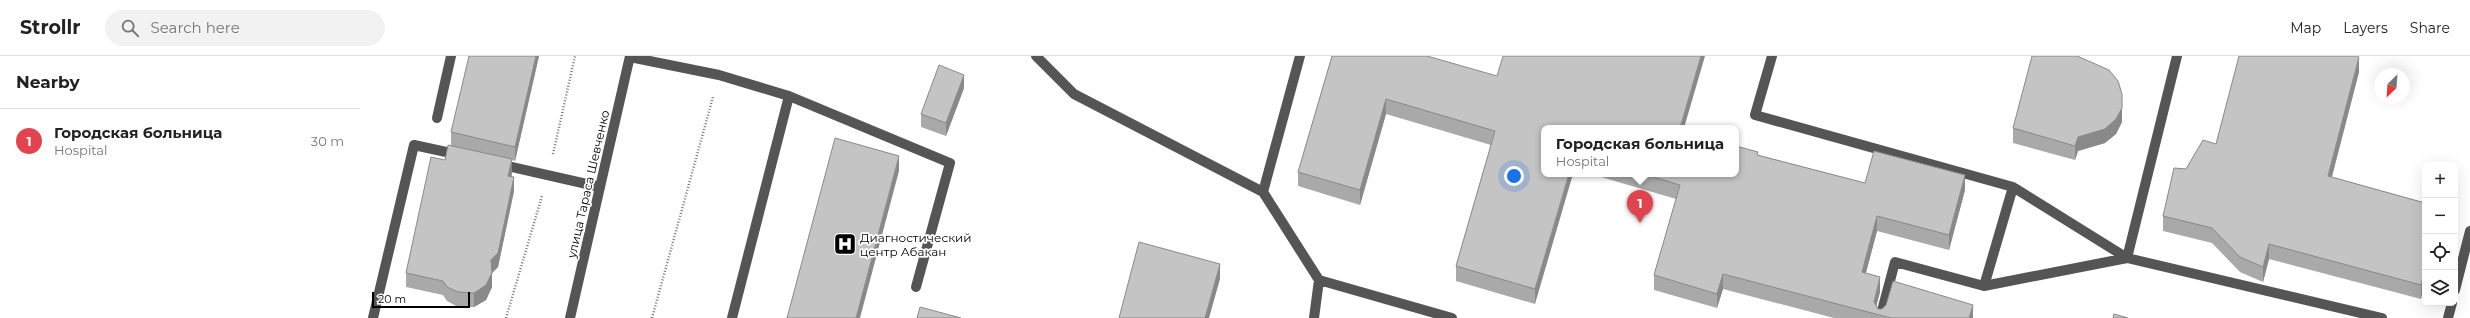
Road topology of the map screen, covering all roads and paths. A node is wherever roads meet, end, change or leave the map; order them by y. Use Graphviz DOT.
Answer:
graph roads {
  1 [pos="452,56"];
  2 [pos="630,56"];
  3 [pos="1036,56"];
  4 [pos="1300,56"];
  5 [pos="1772,56"];
  6 [pos="2177,56"];
  7 [pos="719,75"];
  8 [pos="789,96"];
  9 [pos="437,118"];
  10 [pos="474,158"];
  11 [pos="489,162"];
  12 [pos="600,187"];
  13 [pos="2012,187"];
  14 [pos="1263,192"];
  15 [pos="2470,231"];
  16 [pos="2127,258"];
  17 [pos="2458,278"];
  18 [pos="1319,280"];
  19 [pos="1984,286"];
  20 [pos="916,287"];
  21 [pos="2451,306"];
  22 [pos="373,318"];
  23 [pos="570,318"];
  24 [pos="652,318"];
  25 [pos="732,318"];
  26 [pos="1314,318"];
  27 [pos="1452,318"];
  28 [pos="1880,318"];
  29 [pos="2382,318"];
  30 [pos="2448,318"];
  1 -- 9 [label="street"];
  2 -- 7 [label="street"];
  2 -- 12 [label="street, улица Тараса Шевченко"];
  3 -- 14 [label="street"];
  4 -- 14 [label="street"];
  5 -- 13 [label="street"];
  6 -- 16 [label="street"];
  7 -- 8 [label="street"];
  7 -- 24 [label="path"];
  8 -- 20 [label="street"];
  8 -- 25 [label="street"];
  10 -- 22 [label="street"];
  11 -- 12 [label="street"];
  12 -- 23 [label="street, улица Тараса Шевченко"];
  13 -- 16 [label="street"];
  13 -- 19 [label="street"];
  14 -- 18 [label="street"];
  15 -- 17 [label="street"];
  16 -- 19 [label="street"];
  16 -- 29 [label="street"];
  18 -- 26 [label="street"];
  18 -- 27 [label="street"];
  19 -- 28 [label="street"];
  21 -- 30 [label="street"];
}
